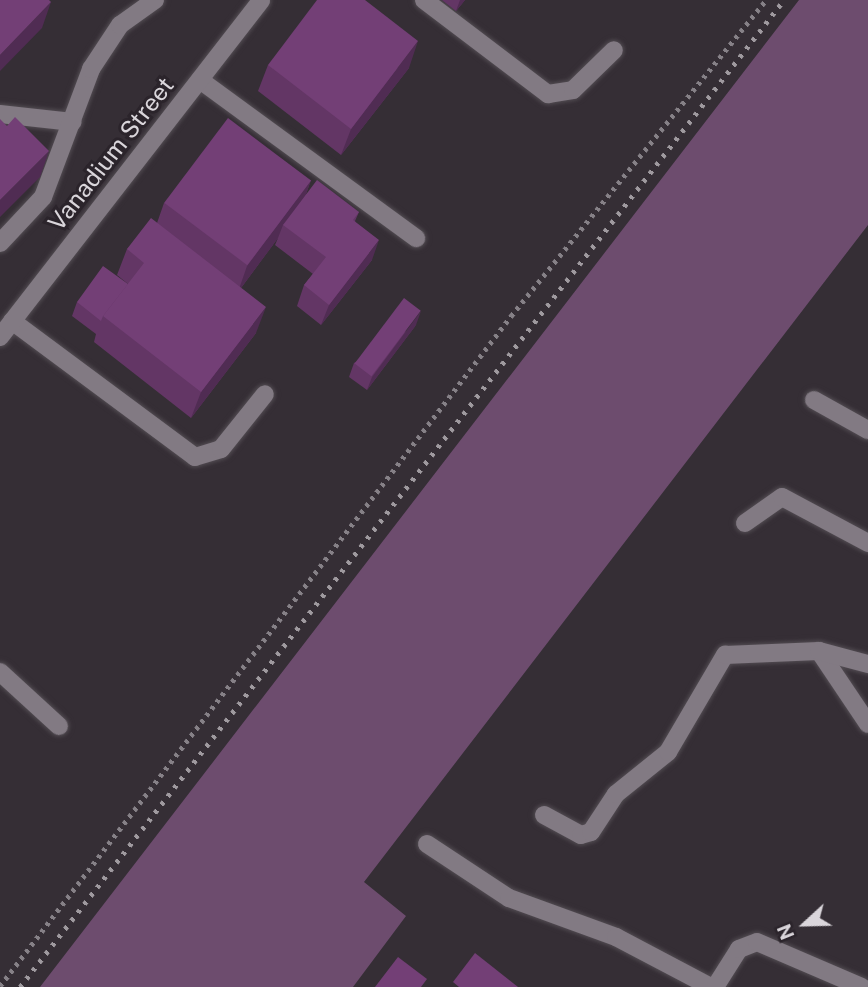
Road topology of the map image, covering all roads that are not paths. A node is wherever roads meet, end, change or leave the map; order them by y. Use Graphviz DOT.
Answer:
graph roads {
  1 [pos="155,0"];
  2 [pos="261,0"];
  3 [pos="424,0"];
  4 [pos="614,50"];
  5 [pos="200,80"];
  6 [pos="0,114"];
  7 [pos="73,122"];
  8 [pos="416,238"];
  9 [pos="0,243"];
  10 [pos="12,321"];
  11 [pos="0,337"];
  12 [pos="265,394"];
  13 [pos="814,400"];
  14 [pos="868,430"];
  15 [pos="745,523"];
  16 [pos="868,542"];
  17 [pos="819,651"];
  18 [pos="868,664"];
  19 [pos="0,672"];
  20 [pos="868,723"];
  21 [pos="59,726"];
  22 [pos="544,815"];
  23 [pos="426,844"];
  24 [pos="713,987"];
  25 [pos="862,987"];
  1 -- 7 [label="street"];
  2 -- 5 [label="street, Vanadium Street"];
  3 -- 4 [label="street"];
  5 -- 8 [label="street"];
  5 -- 10 [label="street, Vanadium Street"];
  6 -- 7 [label="street"];
  7 -- 9 [label="street"];
  10 -- 11 [label="street, Vanadium Street"];
  10 -- 12 [label="street"];
  13 -- 14 [label="street"];
  15 -- 16 [label="street"];
  17 -- 18 [label="street"];
  17 -- 20 [label="street"];
  17 -- 22 [label="street"];
  19 -- 21 [label="street"];
  23 -- 24 [label="street"];
  24 -- 25 [label="street"];
}
